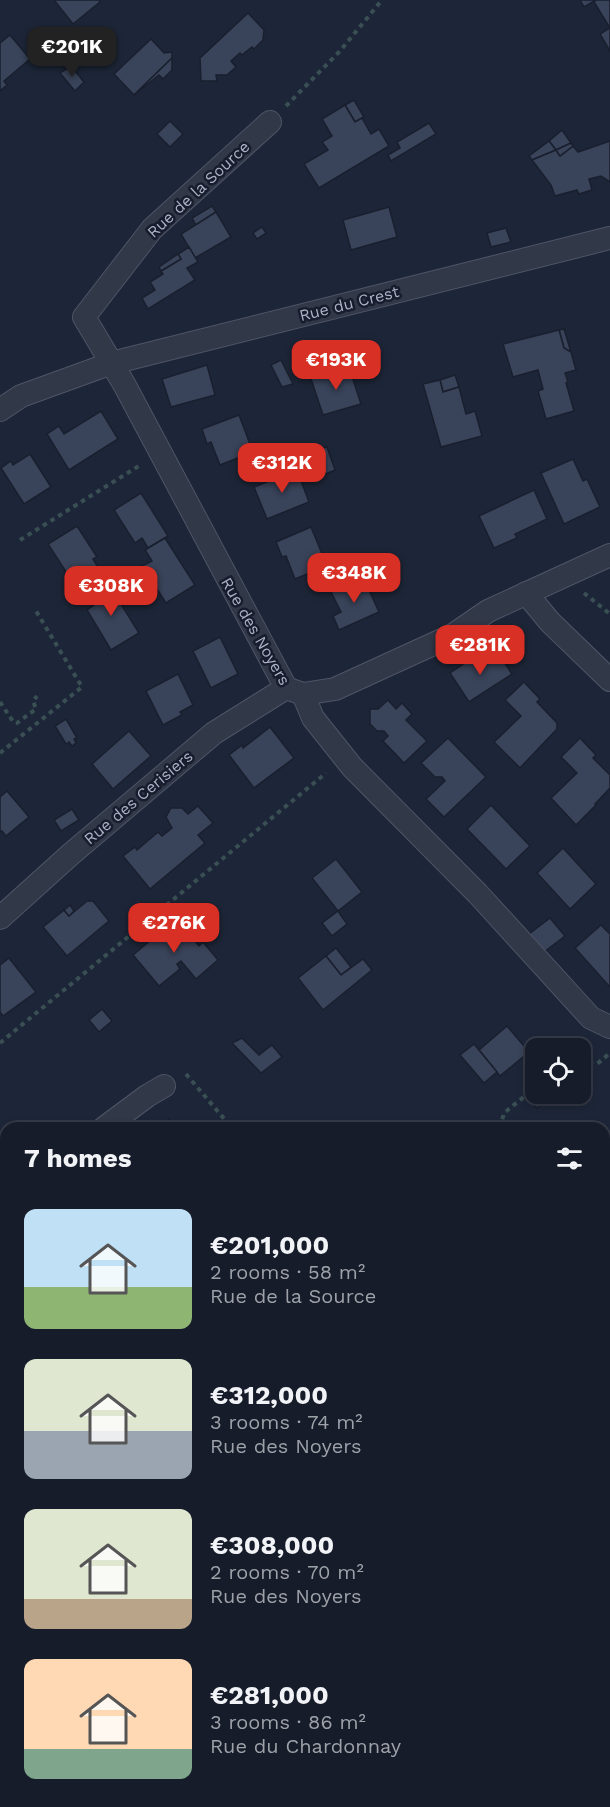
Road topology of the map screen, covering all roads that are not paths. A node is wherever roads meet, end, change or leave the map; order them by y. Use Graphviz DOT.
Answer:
graph roads {
  1 [pos="270,122"];
  2 [pos="610,238"];
  3 [pos="84,317"];
  4 [pos="112,363"];
  5 [pos="0,410"];
  6 [pos="610,555"];
  7 [pos="526,593"];
  8 [pos="610,680"];
  9 [pos="294,691"];
  10 [pos="0,918"];
  11 [pos="610,1027"];
  12 [pos="164,1086"];
  13 [pos="112,1122"];
  1 -- 3 [label="street, Rue de la Source"];
  2 -- 4 [label="street, Rue du Crest"];
  3 -- 4 [label="street, Rue des Noyers"];
  4 -- 5 [label="street, Rue du Crest"];
  4 -- 9 [label="street, Rue des Noyers"];
  6 -- 7 [label="street"];
  7 -- 8 [label="street"];
  7 -- 9 [label="street"];
  9 -- 10 [label="street, Rue des Cerisiers"];
  9 -- 11 [label="street, Rue des Noyers"];
  12 -- 13 [label="street"];
}
